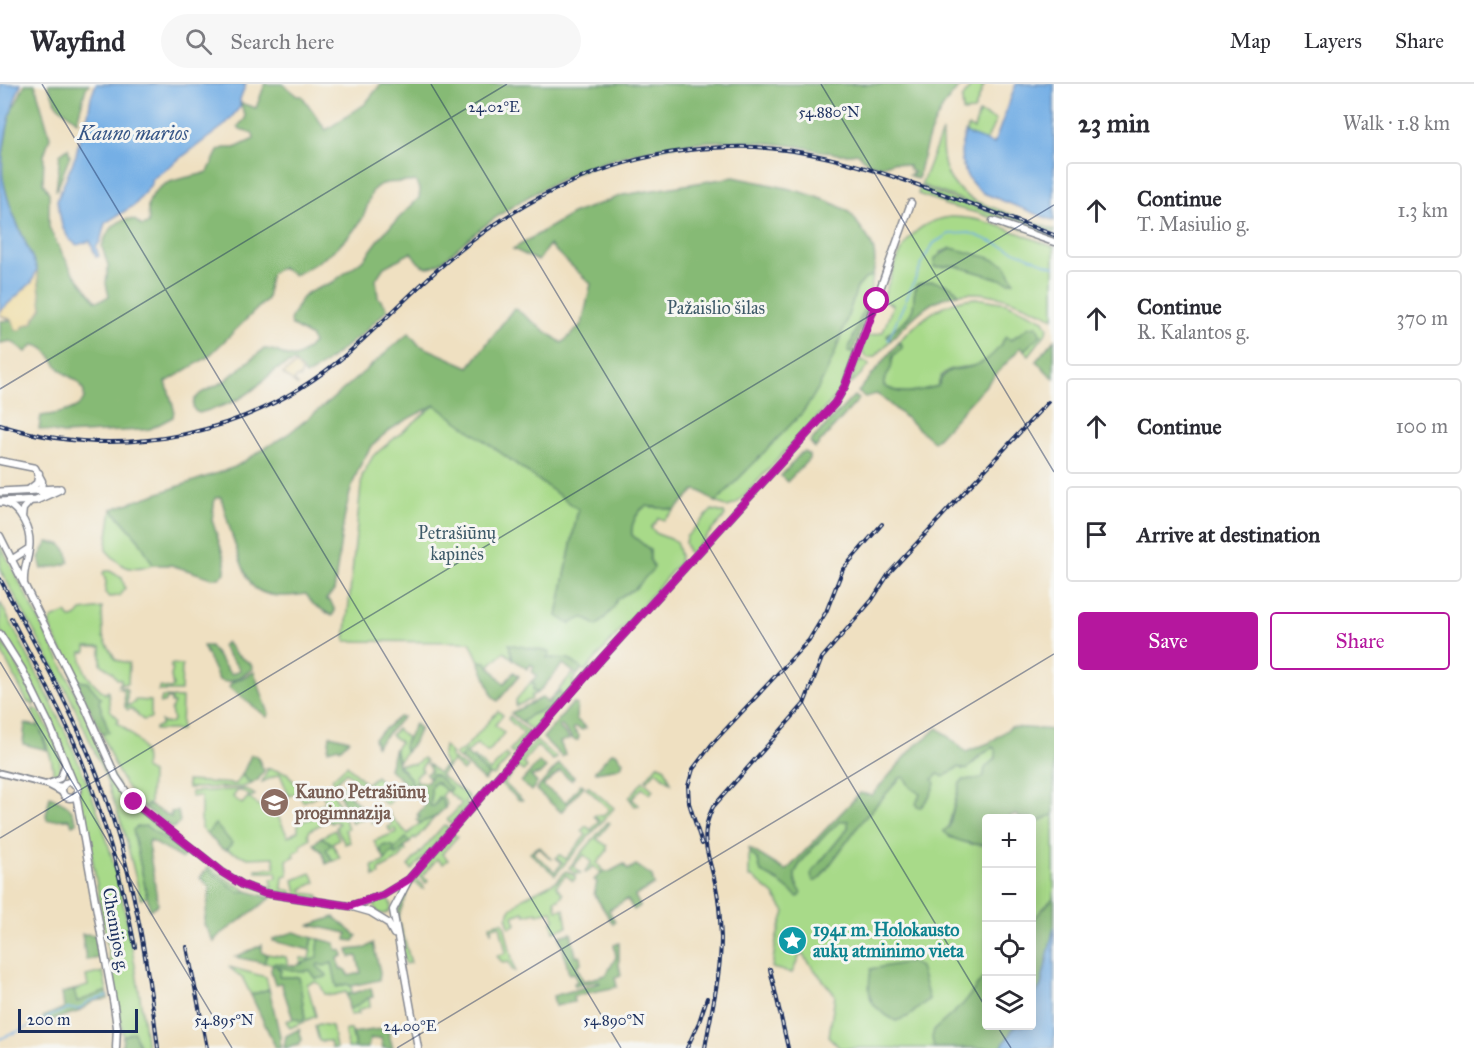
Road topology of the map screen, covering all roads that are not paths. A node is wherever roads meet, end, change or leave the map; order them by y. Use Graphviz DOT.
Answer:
graph roads {
  1 [pos="911,203"];
  2 [pos="993,220"];
  3 [pos="1054,242"];
  4 [pos="0,461"];
  5 [pos="39,473"];
  6 [pos="42,481"];
  7 [pos="60,489"];
  8 [pos="42,490"];
  9 [pos="27,491"];
  10 [pos="0,492"];
  11 [pos="29,501"];
  12 [pos="2,502"];
  13 [pos="22,518"];
  14 [pos="0,536"];
  15 [pos="30,546"];
  16 [pos="11,560"];
  17 [pos="25,586"];
  18 [pos="0,634"];
  19 [pos="66,764"];
  20 [pos="0,773"];
  21 [pos="74,784"];
  22 [pos="46,785"];
  23 [pos="64,787"];
  24 [pos="72,797"];
  25 [pos="409,879"];
  26 [pos="380,896"];
  27 [pos="349,906"];
  28 [pos="394,909"];
  29 [pos="378,915"];
  30 [pos="398,943"];
  31 [pos="116,1048"];
  32 [pos="418,1048"];
  1 -- 25 [label="main road"];
  2 -- 3 [label="main road"];
  4 -- 5 [label="main road"];
  5 -- 6 [label="main road"];
  5 -- 9 [label="main road"];
  6 -- 7 [label="main road"];
  6 -- 8 [label="main road"];
  7 -- 8 [label="highway"];
  7 -- 11 [label="highway"];
  8 -- 9 [label="highway"];
  8 -- 11 [label="main road"];
  9 -- 10 [label="highway"];
  11 -- 12 [label="highway"];
  11 -- 13 [label="main road"];
  12 -- 13 [label="main road"];
  13 -- 15 [label="main road"];
  14 -- 16 [label="main road"];
  15 -- 16 [label="main road"];
  15 -- 17 [label="main road"];
  16 -- 17 [label="main road"];
  17 -- 27 [label="main road"];
  18 -- 19 [label="main road, Chemijos g."];
  19 -- 21 [label="main road, Chemijos g."];
  19 -- 22 [label="street"];
  19 -- 23 [label="main road"];
  20 -- 22 [label="street"];
  21 -- 23 [label="main road"];
  21 -- 24 [label="main road, Chemijos g."];
  22 -- 23 [label="street"];
  23 -- 24 [label="main road"];
  24 -- 31 [label="main road, Chemijos g."];
  25 -- 26 [label="main road"];
  25 -- 28 [label="main road"];
  26 -- 27 [label="main road"];
  26 -- 28 [label="main road"];
  26 -- 29 [label="main road"];
  27 -- 29 [label="main road"];
  28 -- 29 [label="main road"];
  28 -- 30 [label="main road"];
  29 -- 30 [label="main road"];
  30 -- 32 [label="main road"];
}
